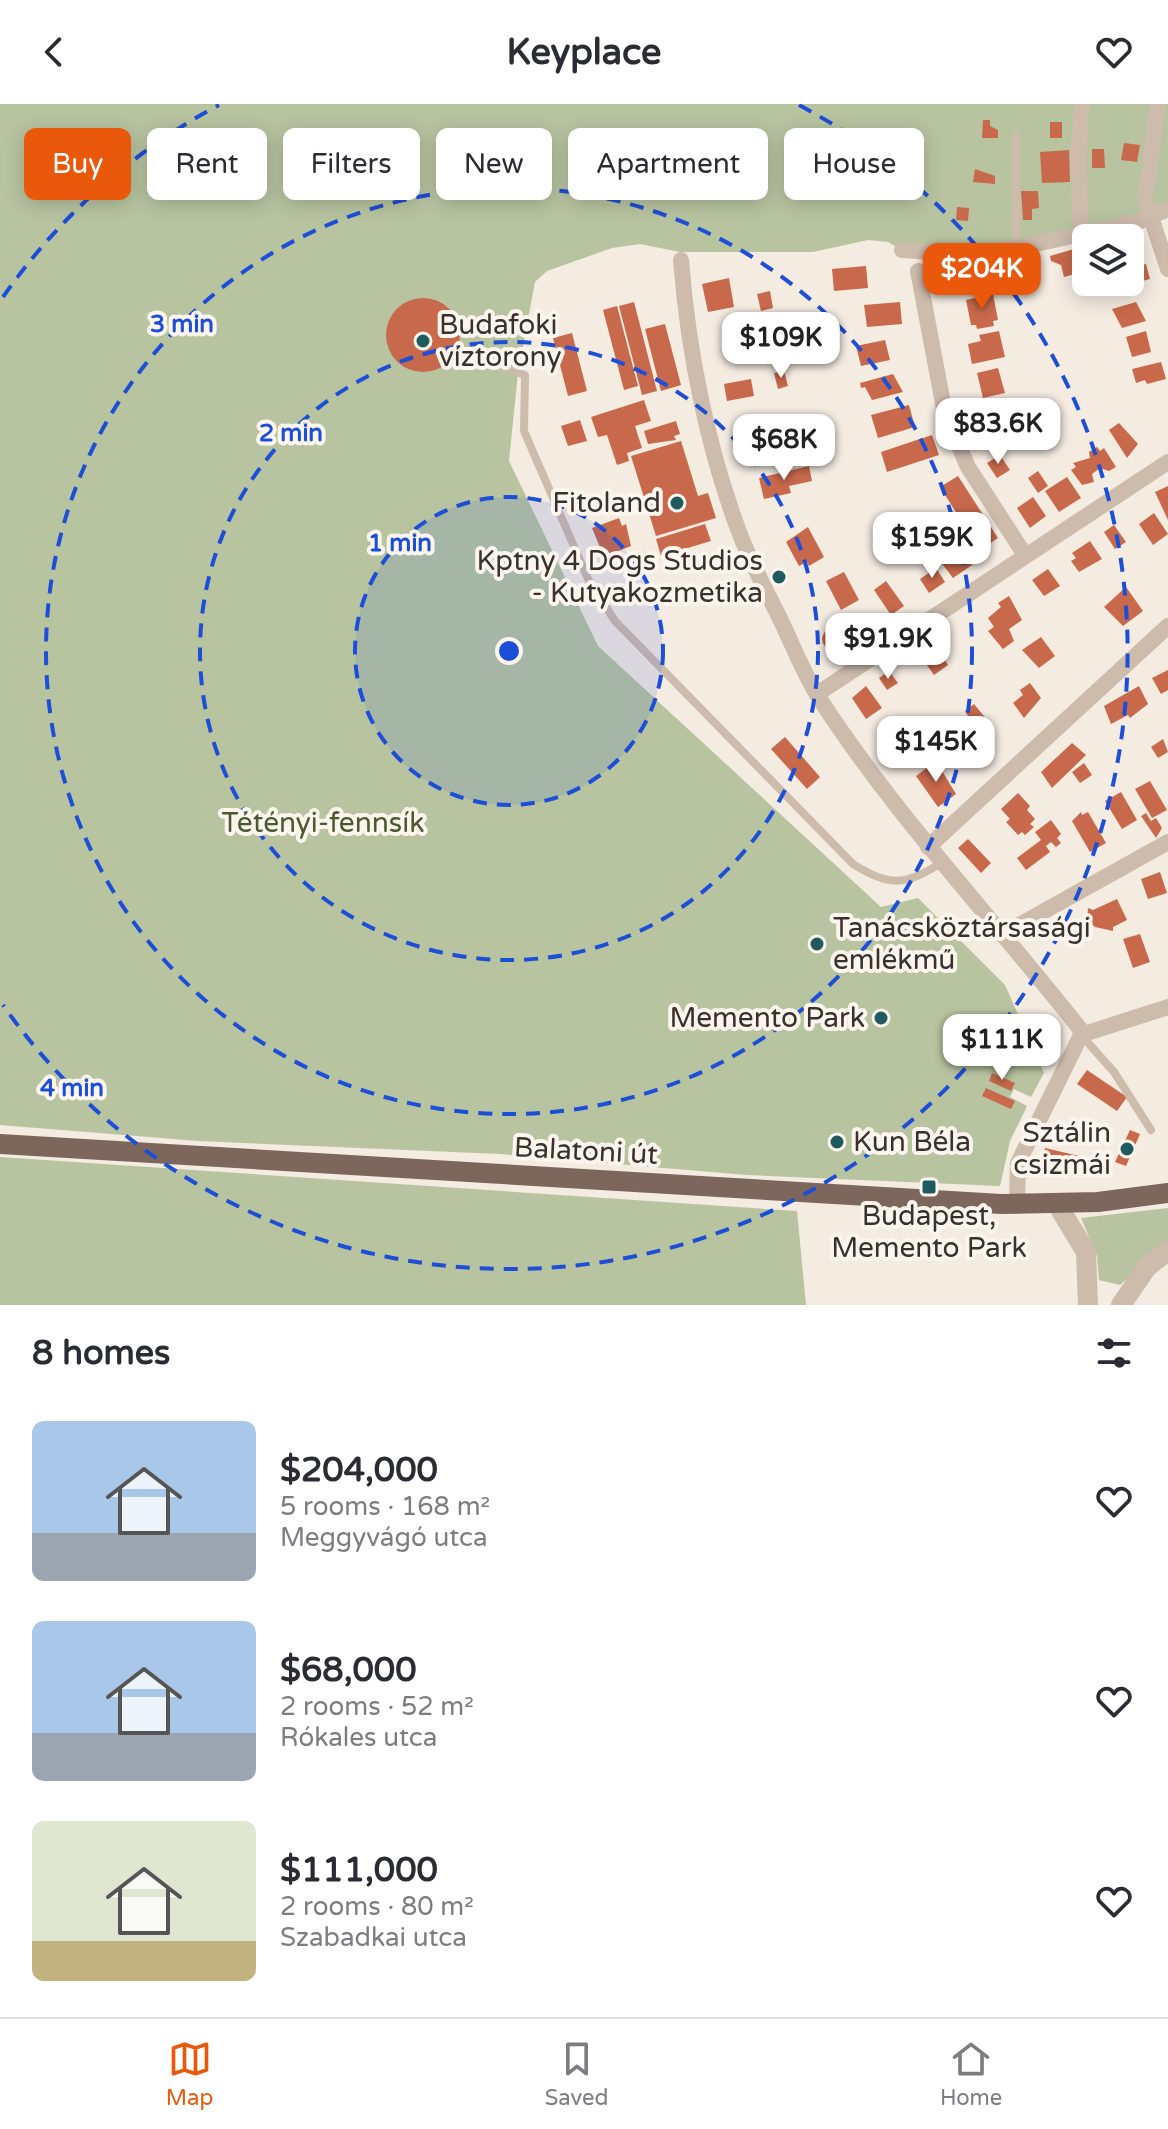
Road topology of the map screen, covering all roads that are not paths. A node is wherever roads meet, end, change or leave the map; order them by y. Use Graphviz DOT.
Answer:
graph roads {
  1 [pos="1082,104"];
  2 [pos="1158,104"];
  3 [pos="1016,135"];
  4 [pos="1160,211"];
  5 [pos="1081,224"];
  6 [pos="1128,224"];
  7 [pos="1072,235"];
  8 [pos="1016,247"];
  9 [pos="902,250"];
  10 [pos="681,260"];
  11 [pos="1168,269"];
  12 [pos="918,271"];
  13 [pos="456,350"];
  14 [pos="1168,462"];
  15 [pos="1025,555"];
  16 [pos="1168,626"];
  17 [pos="817,694"];
  18 [pos="1168,842"];
  19 [pos="928,847"];
  20 [pos="941,863"];
  21 [pos="1005,933"];
  22 [pos="1168,1007"];
  23 [pos="1081,1035"];
  24 [pos="1151,1130"];
  25 [pos="0,1144"];
  26 [pos="1168,1193"];
  27 [pos="1017,1204"];
  28 [pos="1057,1204"];
  29 [pos="1168,1251"];
  30 [pos="1088,1298"];
  31 [pos="1122,1304"];
  1 -- 5 [label="street"];
  2 -- 4 [label="street"];
  3 -- 8 [label="lane"];
  4 -- 6 [label="street"];
  4 -- 11 [label="street"];
  7 -- 8 [label="street"];
  8 -- 9 [label="street"];
  10 -- 17 [label="street"];
  12 -- 15 [label="street"];
  13 -- 20 [label="lane"];
  14 -- 15 [label="street"];
  15 -- 17 [label="street"];
  16 -- 19 [label="street"];
  17 -- 19 [label="street"];
  18 -- 21 [label="street"];
  19 -- 20 [label="street"];
  20 -- 21 [label="street"];
  21 -- 23 [label="street"];
  22 -- 23 [label="street"];
  23 -- 24 [label="lane"];
  23 -- 27 [label="street"];
  25 -- 27 [label="main road, Balatoni út"];
  26 -- 28 [label="main road, Balatoni út"];
  27 -- 28 [label="main road, Balatoni út"];
  28 -- 30 [label="street"];
  29 -- 31 [label="street"];
  30 -- 31 [label="street"];
}
